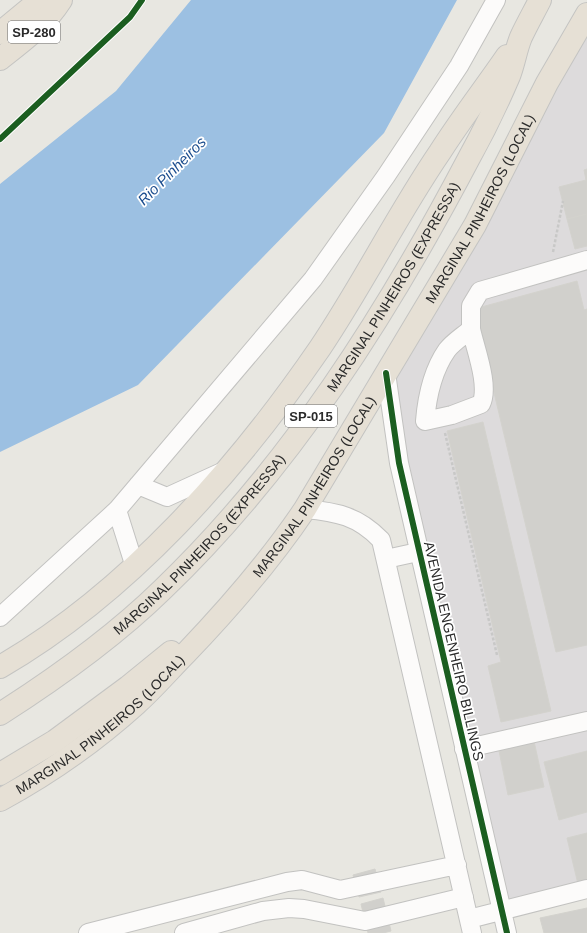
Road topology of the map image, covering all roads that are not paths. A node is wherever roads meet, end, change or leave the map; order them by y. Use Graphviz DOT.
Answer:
graph roads {
  1 [pos="40,0"];
  2 [pos="61,0"];
  3 [pos="496,0"];
  4 [pos="540,0"];
  5 [pos="587,14"];
  6 [pos="3,29"];
  7 [pos="521,38"];
  8 [pos="0,59"];
  9 [pos="587,260"];
  10 [pos="471,329"];
  11 [pos="386,373"];
  12 [pos="224,471"];
  13 [pos="138,485"];
  14 [pos="305,509"];
  15 [pos="117,510"];
  16 [pos="418,552"];
  17 [pos="386,559"];
  18 [pos="134,567"];
  19 [pos="0,617"];
  20 [pos="203,635"];
  21 [pos="0,667"];
  22 [pos="0,714"];
  23 [pos="587,721"];
  24 [pos="464,749"];
  25 [pos="0,774"];
  26 [pos="0,800"];
  27 [pos="457,865"];
  28 [pos="587,889"];
  29 [pos="464,897"];
  30 [pos="587,900"];
  31 [pos="502,911"];
  32 [pos="531,912"];
  33 [pos="470,929"];
  34 [pos="88,933"];
  35 [pos="184,933"];
  36 [pos="507,933"];
  1 -- 6 [label="highway"];
  2 -- 8 [label="highway, SP-280"];
  3 -- 13 [label="street"];
  4 -- 7 [label="highway, MARGINAL PINHEIROS (EXPRESSA) / SP-015"];
  5 -- 11 [label="highway, MARGINAL PINHEIROS (LOCAL)"];
  7 -- 12 [label="highway"];
  7 -- 22 [label="highway, MARGINAL PINHEIROS (EXPRESSA) / SP-015"];
  9 -- 10 [label="street"];
  10 -- 10 [label="street"];
  11 -- 14 [label="highway, MARGINAL PINHEIROS (LOCAL)"];
  11 -- 16 [label="street, AVENIDA ENGENHEIRO BILLINGS"];
  12 -- 13 [label="street"];
  12 -- 18 [label="highway"];
  13 -- 15 [label="street"];
  14 -- 17 [label="street"];
  14 -- 20 [label="highway, MARGINAL PINHEIROS (LOCAL)"];
  15 -- 18 [label="street"];
  15 -- 19 [label="street"];
  16 -- 17 [label="street"];
  16 -- 24 [label="street, AVENIDA ENGENHEIRO BILLINGS"];
  17 -- 27 [label="street"];
  18 -- 21 [label="highway"];
  20 -- 25 [label="highway"];
  20 -- 26 [label="highway, MARGINAL PINHEIROS (LOCAL)"];
  23 -- 24 [label="street"];
  24 -- 31 [label="street, AVENIDA ENGENHEIRO BILLINGS"];
  27 -- 29 [label="street"];
  27 -- 34 [label="street"];
  28 -- 31 [label="street"];
  29 -- 33 [label="street"];
  29 -- 35 [label="street"];
  30 -- 32 [label="street"];
  31 -- 33 [label="street"];
  31 -- 36 [label="street, AVENIDA ENGENHEIRO BILLINGS"];
}
